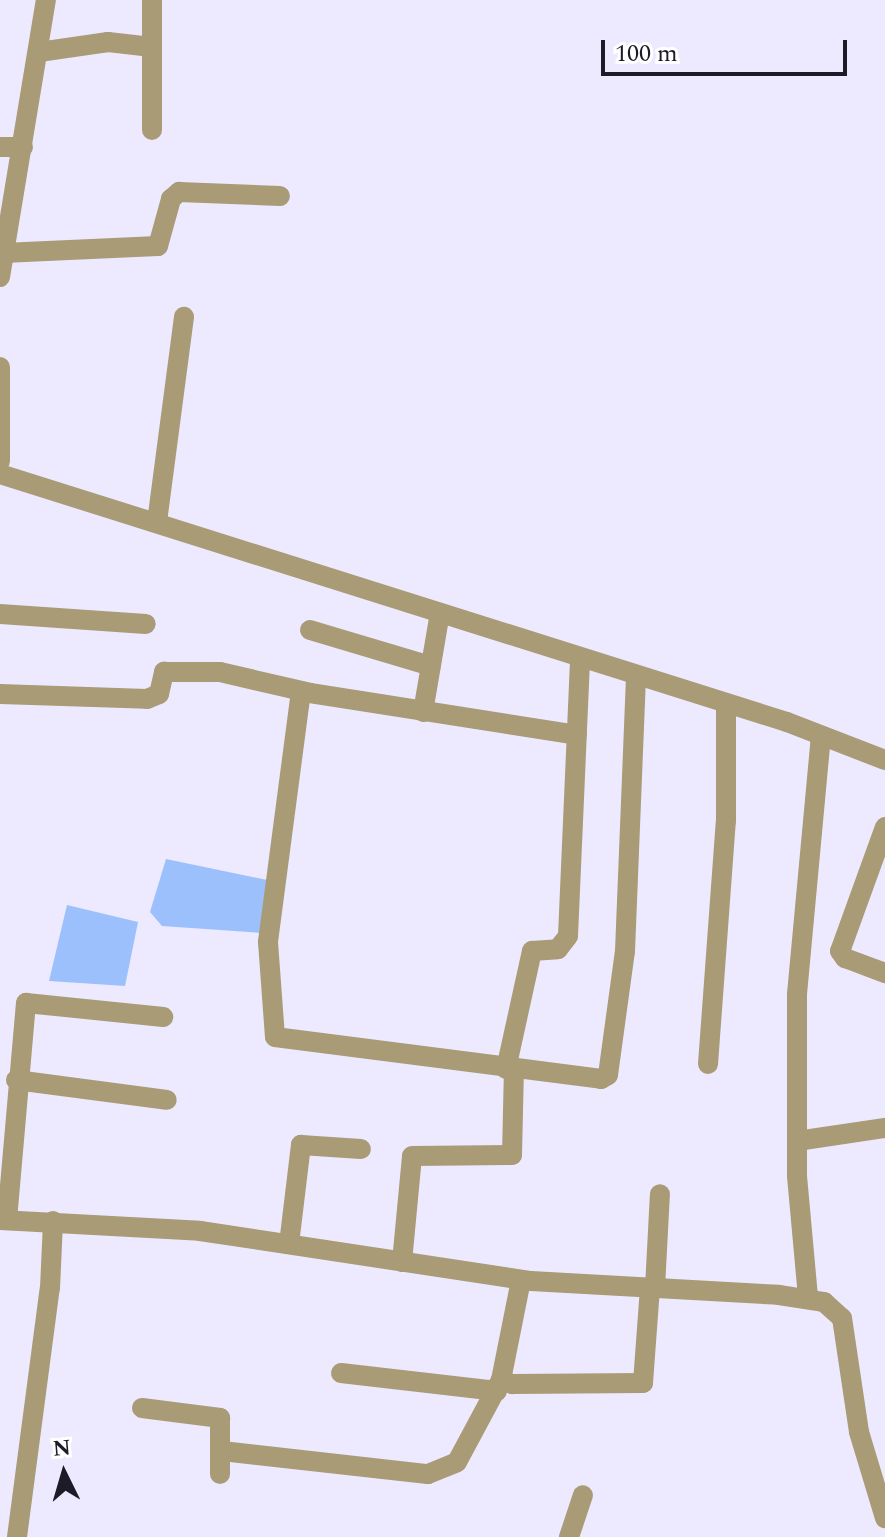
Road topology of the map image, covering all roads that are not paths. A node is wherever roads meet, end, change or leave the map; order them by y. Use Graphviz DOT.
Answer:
graph roads {
  1 [pos="46,0"];
  2 [pos="152,0"];
  3 [pos="152,47"];
  4 [pos="39,52"];
  5 [pos="152,130"];
  6 [pos="0,147"];
  7 [pos="23,147"];
  8 [pos="280,196"];
  9 [pos="3,253"];
  10 [pos="0,277"];
  11 [pos="184,317"];
  12 [pos="0,367"];
  13 [pos="0,461"];
  14 [pos="0,474"];
  15 [pos="157,522"];
  16 [pos="440,613"];
  17 [pos="0,614"];
  18 [pos="146,624"];
  19 [pos="310,630"];
  20 [pos="580,658"];
  21 [pos="431,666"];
  22 [pos="636,675"];
  23 [pos="301,691"];
  24 [pos="0,694"];
  25 [pos="726,704"];
  26 [pos="423,712"];
  27 [pos="577,735"];
  28 [pos="821,736"];
  29 [pos="885,760"];
  30 [pos="885,827"];
  31 [pos="885,973"];
  32 [pos="163,1017"];
  33 [pos="708,1064"];
  34 [pos="510,1070"];
  35 [pos="16,1080"];
  36 [pos="167,1100"];
  37 [pos="885,1128"];
  38 [pos="797,1141"];
  39 [pos="361,1149"];
  40 [pos="660,1194"];
  41 [pos="3,1220"];
  42 [pos="53,1221"];
  43 [pos="289,1244"];
  44 [pos="402,1262"];
  45 [pos="521,1280"];
  46 [pos="652,1288"];
  47 [pos="808,1297"];
  48 [pos="341,1373"];
  49 [pos="499,1386"];
  50 [pos="142,1408"];
  51 [pos="222,1451"];
  52 [pos="220,1474"];
  53 [pos="583,1495"];
  54 [pos="885,1518"];
  55 [pos="885,1527"];
  56 [pos="17,1537"];
  57 [pos="569,1537"];
  58 [pos="884,1537"];
  1 -- 4 [label="street"];
  2 -- 3 [label="street"];
  3 -- 4 [label="street"];
  3 -- 5 [label="street"];
  4 -- 7 [label="street"];
  6 -- 7 [label="street"];
  7 -- 9 [label="street"];
  8 -- 9 [label="street"];
  9 -- 10 [label="street"];
  11 -- 15 [label="street"];
  12 -- 13 [label="street"];
  14 -- 15 [label="street"];
  15 -- 16 [label="street"];
  16 -- 20 [label="street"];
  16 -- 21 [label="street"];
  17 -- 18 [label="street"];
  19 -- 21 [label="street"];
  20 -- 22 [label="street"];
  20 -- 27 [label="street"];
  21 -- 26 [label="street"];
  22 -- 25 [label="street"];
  22 -- 34 [label="street"];
  23 -- 24 [label="street"];
  23 -- 26 [label="street"];
  23 -- 34 [label="street"];
  25 -- 28 [label="street"];
  25 -- 33 [label="street"];
  26 -- 27 [label="street"];
  27 -- 34 [label="street"];
  28 -- 29 [label="street"];
  28 -- 38 [label="street"];
  30 -- 31 [label="street"];
  32 -- 35 [label="street"];
  34 -- 44 [label="street"];
  35 -- 36 [label="street"];
  35 -- 41 [label="street"];
  37 -- 38 [label="street"];
  38 -- 47 [label="street"];
  39 -- 43 [label="street"];
  40 -- 46 [label="street"];
  41 -- 42 [label="street"];
  42 -- 43 [label="street"];
  42 -- 56 [label="street"];
  43 -- 44 [label="street"];
  44 -- 45 [label="street"];
  45 -- 46 [label="street"];
  45 -- 49 [label="street"];
  46 -- 47 [label="street"];
  46 -- 49 [label="street"];
  47 -- 54 [label="street"];
  48 -- 49 [label="street"];
  49 -- 51 [label="street"];
  50 -- 51 [label="street"];
  51 -- 52 [label="street"];
  53 -- 57 [label="street"];
  55 -- 58 [label="street"];
}
